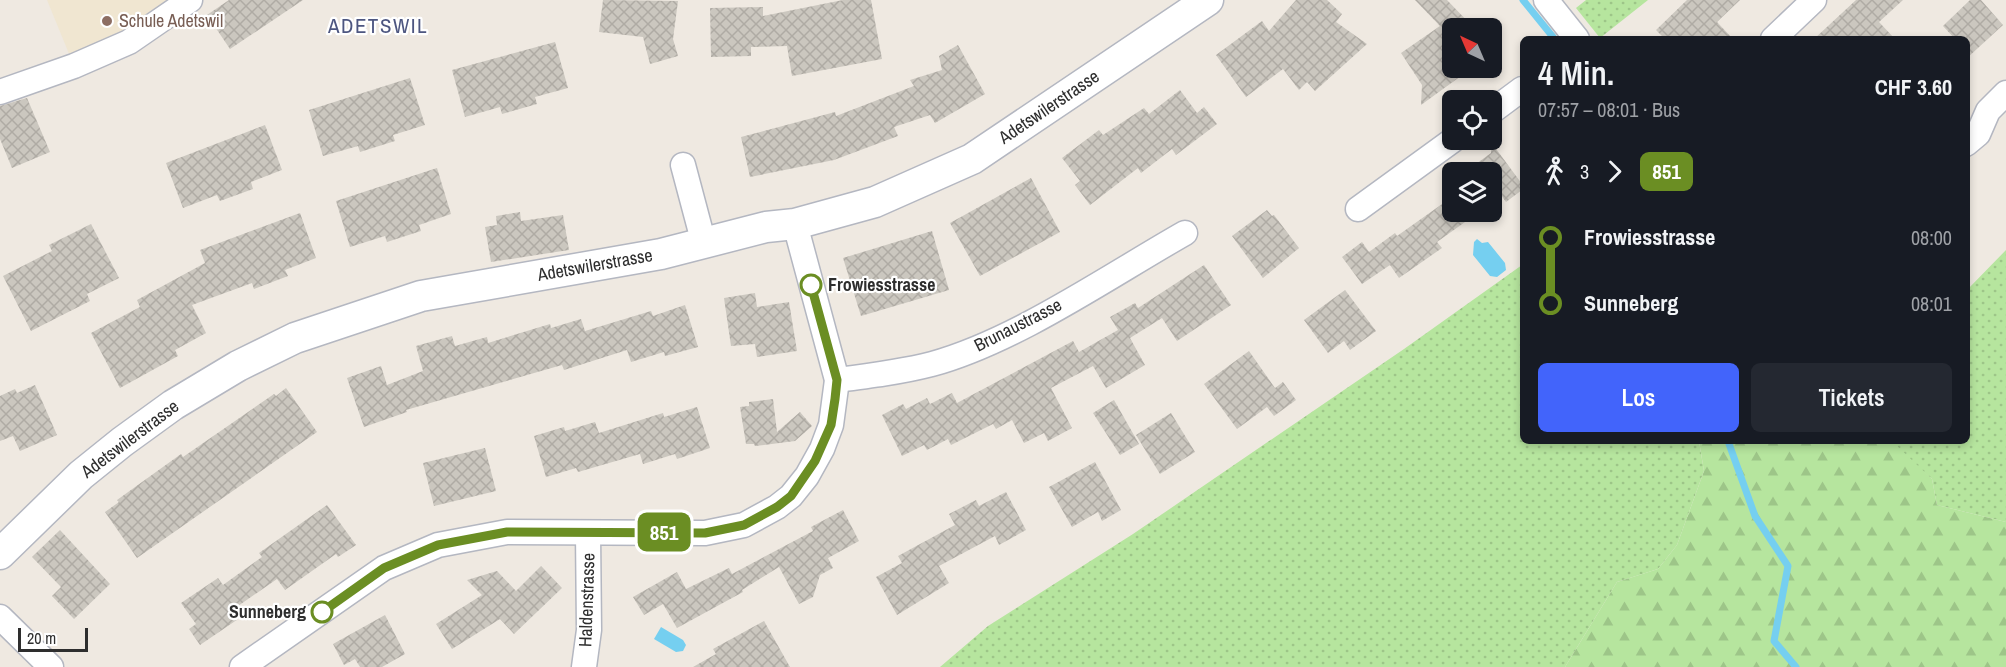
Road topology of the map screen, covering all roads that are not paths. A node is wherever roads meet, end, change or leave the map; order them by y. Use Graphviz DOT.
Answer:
graph roads {
  1 [pos="190,0"];
  2 [pos="1208,0"];
  3 [pos="1546,0"];
  4 [pos="1814,0"];
  5 [pos="1575,36"];
  6 [pos="1776,36"];
  7 [pos="1520,90"];
  8 [pos="0,92"];
  9 [pos="2006,93"];
  10 [pos="1502,103"];
  11 [pos="1970,141"];
  12 [pos="1442,148"];
  13 [pos="683,165"];
  14 [pos="1358,209"];
  15 [pos="795,224"];
  16 [pos="1185,233"];
  17 [pos="704,244"];
  18 [pos="837,380"];
  19 [pos="588,533"];
  20 [pos="0,554"];
  21 [pos="0,617"];
  22 [pos="51,667"];
  23 [pos="242,667"];
  24 [pos="584,667"];
  1 -- 8 [label="street"];
  2 -- 15 [label="street, Adetswilerstrasse"];
  3 -- 5 [label="street"];
  4 -- 6 [label="street"];
  7 -- 10 [label="street"];
  9 -- 11 [label="street"];
  12 -- 14 [label="street"];
  13 -- 17 [label="street"];
  15 -- 17 [label="street, Adetswilerstrasse"];
  15 -- 18 [label="street"];
  16 -- 18 [label="street, Brunaustrasse"];
  17 -- 20 [label="street, Adetswilerstrasse"];
  18 -- 19 [label="street"];
  19 -- 23 [label="street"];
  19 -- 24 [label="street, Haldenstrasse"];
  21 -- 22 [label="street"];
}
